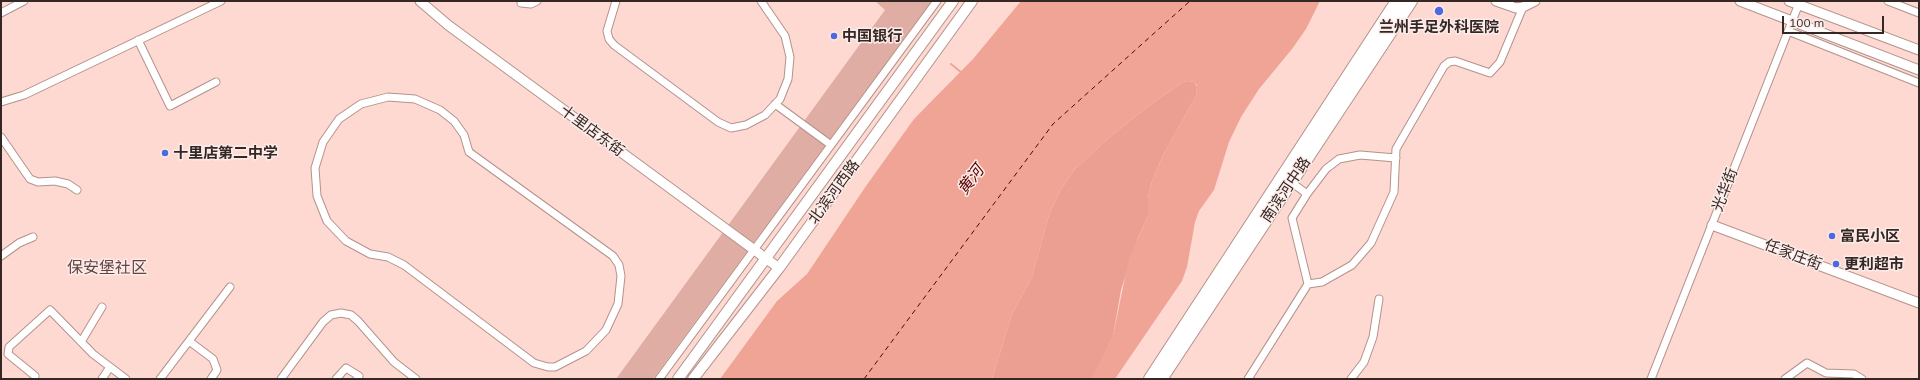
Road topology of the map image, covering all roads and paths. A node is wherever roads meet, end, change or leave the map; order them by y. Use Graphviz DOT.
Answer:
graph roads {
  1 [pos="24,1"];
  2 [pos="221,1"];
  3 [pos="420,1"];
  4 [pos="537,1"];
  5 [pos="616,1"];
  6 [pos="761,1"];
  7 [pos="936,1"];
  8 [pos="953,1"];
  9 [pos="972,1"];
  10 [pos="1397,1"];
  11 [pos="1411,1"];
  12 [pos="1496,1"];
  13 [pos="1535,1"];
  14 [pos="1740,1"];
  15 [pos="1788,1"];
  16 [pos="1888,1"];
  17 [pos="521,3"];
  18 [pos="1799,3"];
  19 [pos="1523,7"];
  20 [pos="1,13"];
  21 [pos="1919,13"];
  22 [pos="1792,21"];
  23 [pos="1788,31"];
  24 [pos="138,40"];
  25 [pos="1919,50"];
  26 [pos="1919,70"];
  27 [pos="216,82"];
  28 [pos="1919,83"];
  29 [pos="1,102"];
  30 [pos="775,104"];
  31 [pos="1,137"];
  32 [pos="831,145"];
  33 [pos="1396,158"];
  34 [pos="1291,182"];
  35 [pos="77,190"];
  36 [pos="1308,194"];
  37 [pos="1712,224"];
  38 [pos="33,237"];
  39 [pos="755,251"];
  40 [pos="1,256"];
  41 [pos="765,259"];
  42 [pos="779,268"];
  43 [pos="1308,284"];
  44 [pos="230,287"];
  45 [pos="1379,299"];
  46 [pos="1919,303"];
  47 [pos="102,307"];
  48 [pos="189,340"];
  49 [pos="81,342"];
  50 [pos="529,358"];
  51 [pos="110,367"];
  52 [pos="35,376"];
  53 [pos="102,379"];
  54 [pos="126,379"];
  55 [pos="160,379"];
  56 [pos="211,379"];
  57 [pos="281,379"];
  58 [pos="336,379"];
  59 [pos="357,379"];
  60 [pos="416,379"];
  61 [pos="660,379"];
  62 [pos="678,379"];
  63 [pos="693,379"];
  64 [pos="1150,379"];
  65 [pos="1162,379"];
  66 [pos="1248,379"];
  67 [pos="1351,379"];
  68 [pos="1651,379"];
  69 [pos="1785,379"];
  70 [pos="1862,379"];
  1 -- 20 [label="street"];
  2 -- 24 [label="street"];
  3 -- 39 [label="street, 十里店东街"];
  4 -- 17 [label="street"];
  5 -- 30 [label="street"];
  6 -- 30 [label="street"];
  7 -- 32 [label="street"];
  8 -- 41 [label="main road, 北滨河西路"];
  9 -- 42 [label="main road, 北滨河西路"];
  10 -- 64 [label="highway, 南滨河中路"];
  11 -- 34 [label="highway, 南滨河中路"];
  12 -- 19 [label="street"];
  13 -- 19 [label="street"];
  14 -- 22 [label="street"];
  15 -- 18 [label="street"];
  16 -- 21 [label="street"];
  18 -- 22 [label="street, 光华街"];
  18 -- 25 [label="street"];
  19 -- 33 [label="street"];
  22 -- 23 [label="street, 光华街"];
  22 -- 26 [label="street"];
  23 -- 28 [label="street"];
  23 -- 37 [label="street, 光华街"];
  24 -- 27 [label="street"];
  24 -- 29 [label="street"];
  30 -- 32 [label="street"];
  31 -- 35 [label="street"];
  32 -- 39 [label="street"];
  33 -- 36 [label="street"];
  33 -- 43 [label="street"];
  34 -- 36 [label="street"];
  34 -- 65 [label="highway, 南滨河中路"];
  36 -- 43 [label="street"];
  37 -- 46 [label="street, 任家庄街"];
  37 -- 68 [label="street, 光华街"];
  38 -- 40 [label="street"];
  39 -- 41 [label="street, 十里店东街"];
  39 -- 61 [label="street"];
  41 -- 42 [label="street, 十里店东街"];
  41 -- 62 [label="main road, 北滨河西路"];
  42 -- 63 [label="main road, 北滨河西路"];
  43 -- 66 [label="street"];
  44 -- 48 [label="street"];
  45 -- 67 [label="street"];
  47 -- 49 [label="street"];
  48 -- 55 [label="street"];
  48 -- 56 [label="street"];
  49 -- 51 [label="street"];
  49 -- 52 [label="street"];
  50 -- 50 [label="street"];
  51 -- 53 [label="street"];
  51 -- 54 [label="street"];
  57 -- 60 [label="street"];
  58 -- 59 [label="street"];
  69 -- 70 [label="street"];
}
